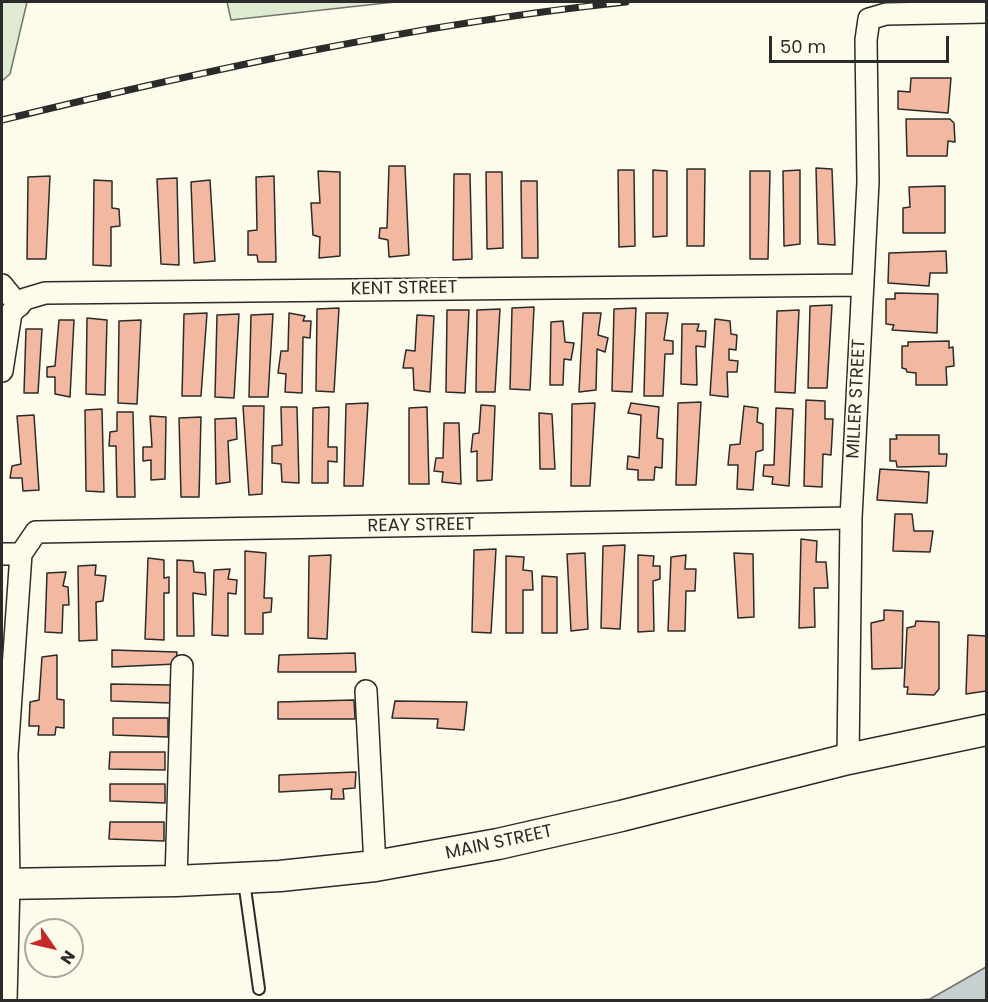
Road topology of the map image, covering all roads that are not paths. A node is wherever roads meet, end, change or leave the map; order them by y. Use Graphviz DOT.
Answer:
graph roads {
  1 [pos="987,12"];
  2 [pos="2,285"];
  3 [pos="863,285"];
  4 [pos="19,306"];
  5 [pos="2,371"];
  6 [pos="851,518"];
  7 [pos="11,554"];
  8 [pos="182,666"];
  9 [pos="366,691"];
  10 [pos="987,730"];
  11 [pos="848,759"];
  12 [pos="375,866"];
  13 [pos="243,878"];
  14 [pos="176,881"];
  15 [pos="5,884"];
  16 [pos="259,990"];
  17 [pos="6,1000"];
  1 -- 3 [label="street, MILLER STREET"];
  2 -- 4 [label="street"];
  3 -- 4 [label="street, KENT STREET"];
  3 -- 6 [label="street, MILLER STREET"];
  4 -- 5 [label="street"];
  6 -- 7 [label="street, REAY STREET"];
  6 -- 11 [label="street, MILLER STREET"];
  7 -- 15 [label="street"];
  8 -- 14 [label="street"];
  9 -- 12 [label="street"];
  10 -- 11 [label="main road, MAIN STREET"];
  11 -- 12 [label="main road, MAIN STREET"];
  12 -- 13 [label="main road, MAIN STREET"];
  13 -- 14 [label="main road, MAIN STREET"];
  13 -- 16 [label="lane"];
  14 -- 15 [label="main road, MAIN STREET"];
  15 -- 17 [label="street"];
}
